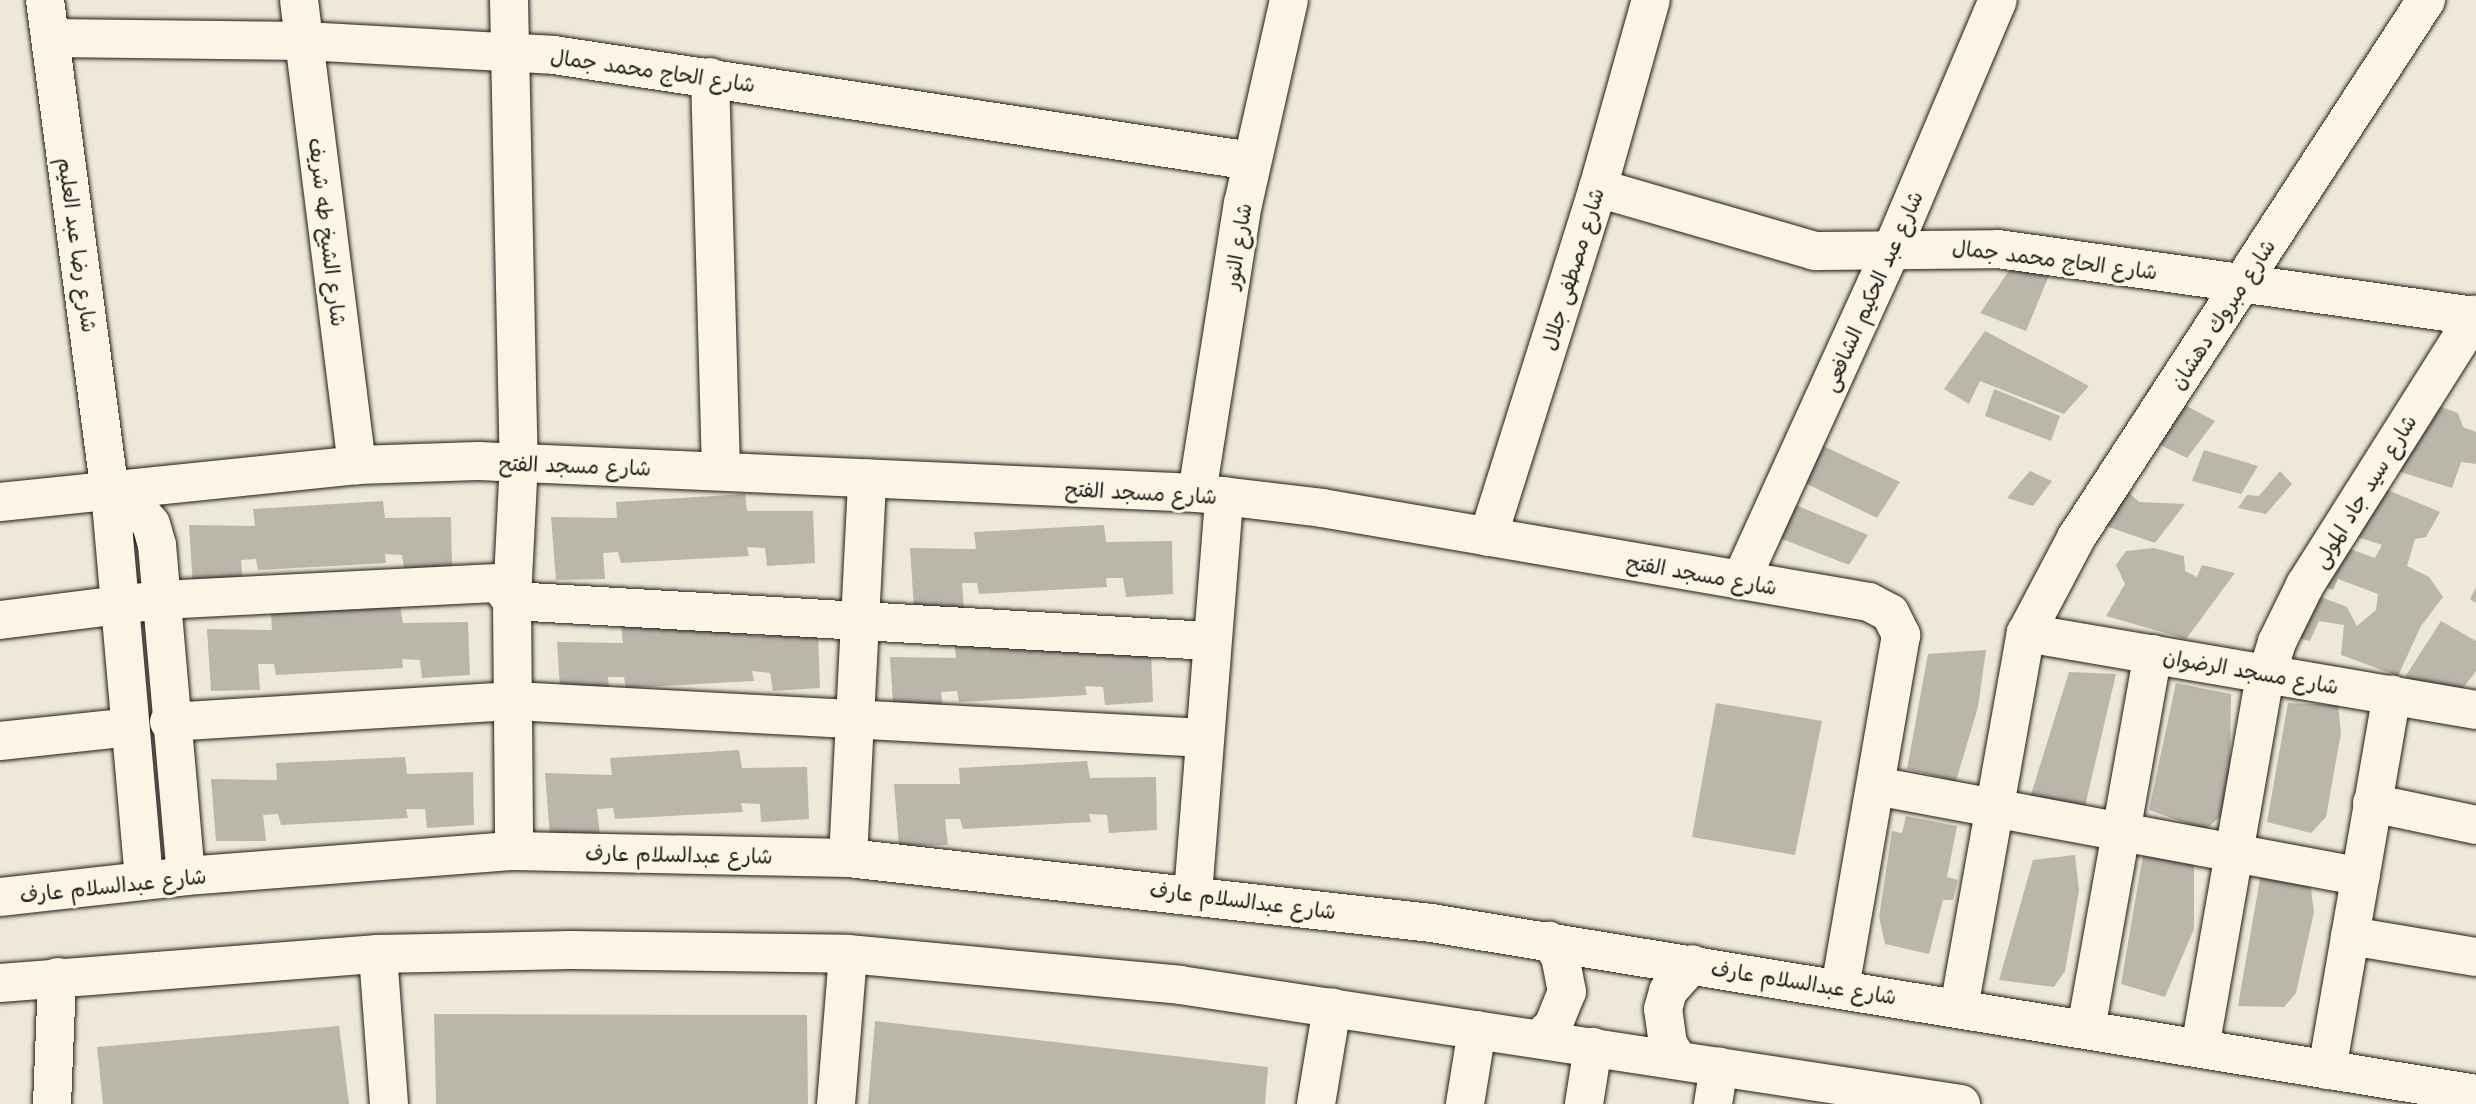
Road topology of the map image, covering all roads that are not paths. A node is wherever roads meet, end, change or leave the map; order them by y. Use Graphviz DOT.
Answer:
graph roads {
  1 [pos="45,0"];
  2 [pos="299,0"];
  3 [pos="509,0"];
  4 [pos="1289,0"];
  5 [pos="1651,0"];
  6 [pos="1998,0"];
  7 [pos="2427,0"];
  8 [pos="50,38"];
  9 [pos="305,41"];
  10 [pos="512,51"];
  11 [pos="710,77"];
  12 [pos="1252,161"];
  13 [pos="1598,188"];
  14 [pos="1894,247"];
  15 [pos="2242,282"];
  16 [pos="2476,316"];
  17 [pos="519,461"];
  18 [pos="357,465"];
  19 [pos="721,471"];
  20 [pos="867,478"];
  21 [pos="110,491"];
  22 [pos="1210,495"];
  23 [pos="0,502"];
  24 [pos="1488,537"];
  25 [pos="1741,580"];
  26 [pos="161,600"];
  27 [pos="512,601"];
  28 [pos="120,607"];
  29 [pos="863,618"];
  30 [pos="0,620"];
  31 [pos="2026,633"];
  32 [pos="1210,641"];
  33 [pos="2154,654"];
  34 [pos="2266,674"];
  35 [pos="2392,695"];
  36 [pos="514,701"];
  37 [pos="2476,710"];
  38 [pos="857,718"];
  39 [pos="169,722"];
  40 [pos="130,727"];
  41 [pos="1205,738"];
  42 [pos="0,741"];
  43 [pos="1876,786"];
  44 [pos="2372,803"];
  45 [pos="1993,808"];
  46 [pos="2476,825"];
  47 [pos="2122,832"];
  48 [pos="514,851"];
  49 [pos="2235,853"];
  50 [pos="848,858"];
  51 [pos="186,876"];
  52 [pos="2361,877"];
  53 [pos="144,881"];
  54 [pos="1193,894"];
  55 [pos="0,897"];
  56 [pos="2350,936"];
  57 [pos="1549,941"];
  58 [pos="378,954"];
  59 [pos="848,954"];
  60 [pos="2476,957"];
  61 [pos="1692,964"];
  62 [pos="57,977"];
  63 [pos="0,983"];
  64 [pos="1840,988"];
  65 [pos="1332,1007"];
  66 [pos="1959,1008"];
  67 [pos="2086,1029"];
  68 [pos="1477,1030"];
  69 [pos="1540,1038"];
  70 [pos="1593,1047"];
  71 [pos="2200,1048"];
  72 [pos="1678,1060"];
  73 [pos="1719,1066"];
  74 [pos="2327,1070"];
  75 [pos="2476,1094"];
  76 [pos="1841,1095"];
  77 [pos="52,1104"];
  78 [pos="389,1104"];
  79 [pos="836,1104"];
  80 [pos="1316,1104"];
  81 [pos="1465,1104"];
  82 [pos="1584,1104"];
  83 [pos="1713,1104"];
  84 [pos="1961,1104"];
  1 -- 8 [label="street, شارع رضا عبد العليم"];
  2 -- 9 [label="street, شارع الشيخ طه شريف"];
  3 -- 10 [label="street"];
  4 -- 12 [label="street, شارع النور"];
  5 -- 13 [label="street, شارع مصطفى جلال"];
  6 -- 14 [label="street, شارع عبد الحكيم الشافعى"];
  7 -- 15 [label="street, شارع مبروك دهشان"];
  8 -- 9 [label="street, شارع الحاج محمد جمال"];
  8 -- 21 [label="street, شارع رضا عبد العليم"];
  9 -- 10 [label="street, شارع الحاج محمد جمال"];
  9 -- 18 [label="street, شارع الشيخ طه شريف"];
  10 -- 11 [label="street, شارع الحاج محمد جمال"];
  10 -- 17 [label="street"];
  11 -- 12 [label="street, شارع الحاج محمد جمال"];
  11 -- 19 [label="street"];
  12 -- 22 [label="street, شارع النور"];
  13 -- 14 [label="street, شارع الحاج محمد جمال"];
  13 -- 24 [label="street, شارع مصطفى جلال"];
  14 -- 15 [label="street, شارع الحاج محمد جمال"];
  14 -- 25 [label="street, شارع عبد الحكيم الشافعى"];
  15 -- 16 [label="street, شارع الحاج محمد جمال"];
  15 -- 31 [label="street, شارع مبروك دهشان"];
  16 -- 34 [label="street, شارع سيد جاد المولى"];
  17 -- 18 [label="street, شارع مسجد الفتح"];
  17 -- 19 [label="street, شارع مسجد الفتح"];
  17 -- 27 [label="street"];
  18 -- 21 [label="street, شارع مسجد الفتح"];
  19 -- 20 [label="street, شارع مسجد الفتح"];
  20 -- 22 [label="street, شارع مسجد الفتح"];
  20 -- 29 [label="street"];
  21 -- 23 [label="street, شارع مسجد الفتح"];
  21 -- 26 [label="street"];
  21 -- 28 [label="street, شارع رضا عبد العليم"];
  22 -- 24 [label="street, شارع مسجد الفتح"];
  22 -- 32 [label="street, شارع النور"];
  24 -- 25 [label="street, شارع مسجد الفتح"];
  25 -- 43 [label="street, شارع مسجد الفتح"];
  26 -- 27 [label="street"];
  26 -- 28 [label="street"];
  26 -- 39 [label="street"];
  27 -- 29 [label="street"];
  27 -- 36 [label="street"];
  28 -- 30 [label="street"];
  28 -- 40 [label="street, شارع رضا عبد العليم"];
  29 -- 32 [label="street"];
  29 -- 38 [label="street"];
  31 -- 33 [label="street, شارع مسجد الرضوان"];
  31 -- 45 [label="street, شارع مبروك دهشان"];
  32 -- 41 [label="street, شارع النور"];
  33 -- 34 [label="street, شارع مسجد الرضوان"];
  33 -- 47 [label="street"];
  34 -- 35 [label="street, شارع مسجد الرضوان"];
  34 -- 49 [label="street, شارع سيد جاد المولى"];
  35 -- 37 [label="street, شارع مسجد الرضوان"];
  35 -- 44 [label="street"];
  36 -- 38 [label="street"];
  36 -- 39 [label="street"];
  36 -- 48 [label="street"];
  38 -- 41 [label="street"];
  38 -- 50 [label="street"];
  39 -- 51 [label="street"];
  40 -- 42 [label="street"];
  40 -- 53 [label="street, شارع رضا عبد العليم"];
  41 -- 54 [label="street, شارع النور"];
  43 -- 45 [label="street"];
  43 -- 64 [label="street, شارع مسجد الفتح"];
  44 -- 46 [label="street"];
  44 -- 52 [label="street"];
  45 -- 47 [label="street"];
  45 -- 66 [label="street, شارع مبروك دهشان"];
  47 -- 49 [label="street"];
  47 -- 67 [label="street"];
  48 -- 50 [label="street, شارع عبدالسلام عارف"];
  48 -- 51 [label="street, شارع عبدالسلام عارف"];
  49 -- 52 [label="street"];
  49 -- 71 [label="street, شارع سيد جاد المولى"];
  50 -- 54 [label="street, شارع عبدالسلام عارف"];
  51 -- 53 [label="street, شارع عبدالسلام عارف"];
  52 -- 56 [label="street"];
  53 -- 55 [label="street, شارع عبدالسلام عارف"];
  54 -- 57 [label="street, شارع عبدالسلام عارف"];
  56 -- 60 [label="street"];
  56 -- 74 [label="street"];
  57 -- 61 [label="street, شارع عبدالسلام عارف"];
  57 -- 69 [label="street"];
  58 -- 59 [label="street"];
  58 -- 62 [label="street"];
  58 -- 78 [label="street"];
  59 -- 65 [label="street"];
  59 -- 79 [label="street"];
  61 -- 64 [label="street, شارع عبدالسلام عارف"];
  61 -- 72 [label="street"];
  62 -- 63 [label="street"];
  62 -- 77 [label="street"];
  64 -- 66 [label="street, شارع عبدالسلام عارف"];
  65 -- 68 [label="street"];
  65 -- 80 [label="street"];
  66 -- 67 [label="street, شارع عبدالسلام عارف"];
  67 -- 71 [label="street, شارع عبدالسلام عارف"];
  68 -- 69 [label="street"];
  68 -- 81 [label="street"];
  69 -- 70 [label="street"];
  70 -- 72 [label="street"];
  70 -- 82 [label="street"];
  71 -- 74 [label="street, شارع عبدالسلام عارف"];
  72 -- 73 [label="street"];
  73 -- 76 [label="street"];
  73 -- 83 [label="street"];
  74 -- 75 [label="street, شارع عبدالسلام عارف"];
  76 -- 84 [label="street"];
}
